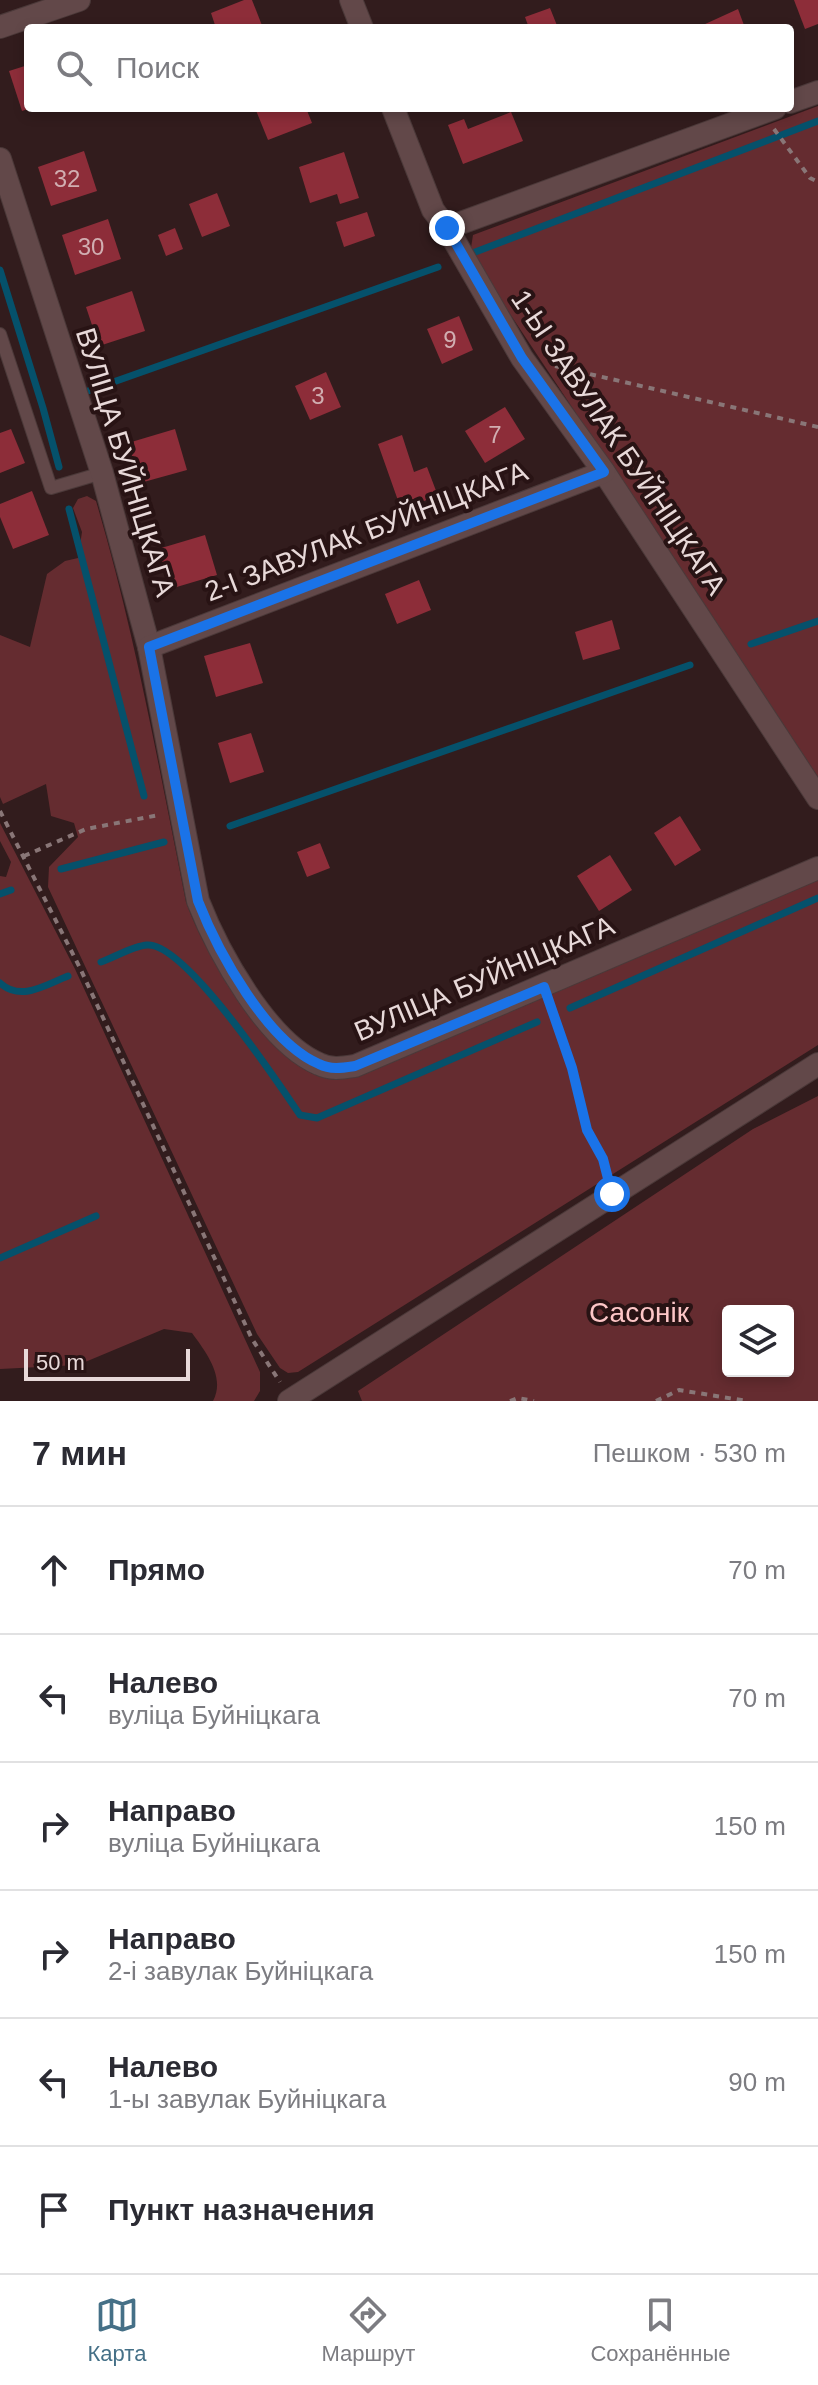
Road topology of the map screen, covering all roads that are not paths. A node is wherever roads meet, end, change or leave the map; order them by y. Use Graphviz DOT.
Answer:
graph roads {
  1 [pos="79,0"];
  2 [pos="351,0"];
  3 [pos="360,24"];
  4 [pos="0,27"];
  5 [pos="818,92"];
  6 [pos="794,101"];
  7 [pos="395,112"];
  8 [pos="775,119"];
  9 [pos="0,159"];
  10 [pos="447,228"];
  11 [pos="0,334"];
  12 [pos="604,472"];
  13 [pos="102,473"];
  14 [pos="149,647"];
  15 [pos="818,798"];
  16 [pos="818,868"];
  17 [pos="818,1064"];
  18 [pos="290,1400"];
  1 -- 4 [label="street"];
  2 -- 3 [label="street"];
  5 -- 6 [label="street"];
  7 -- 10 [label="street, 1-Ы ЗАВУЛАК БУЙНІЦКАГА"];
  8 -- 10 [label="street"];
  9 -- 13 [label="street, ВУЛІЦА БУЙНІЦКАГА"];
  10 -- 12 [label="street, 1-Ы ЗАВУЛАК БУЙНІЦКАГА"];
  11 -- 13 [label="lane"];
  12 -- 14 [label="street, 2-І ЗАВУЛАК БУЙНІЦКАГА"];
  12 -- 15 [label="street, 1-Ы ЗАВУЛАК БУЙНІЦКАГА"];
  13 -- 14 [label="street, ВУЛІЦА БУЙНІЦКАГА"];
  14 -- 16 [label="street, ВУЛІЦА БУЙНІЦКАГА"];
  17 -- 18 [label="street"];
}
